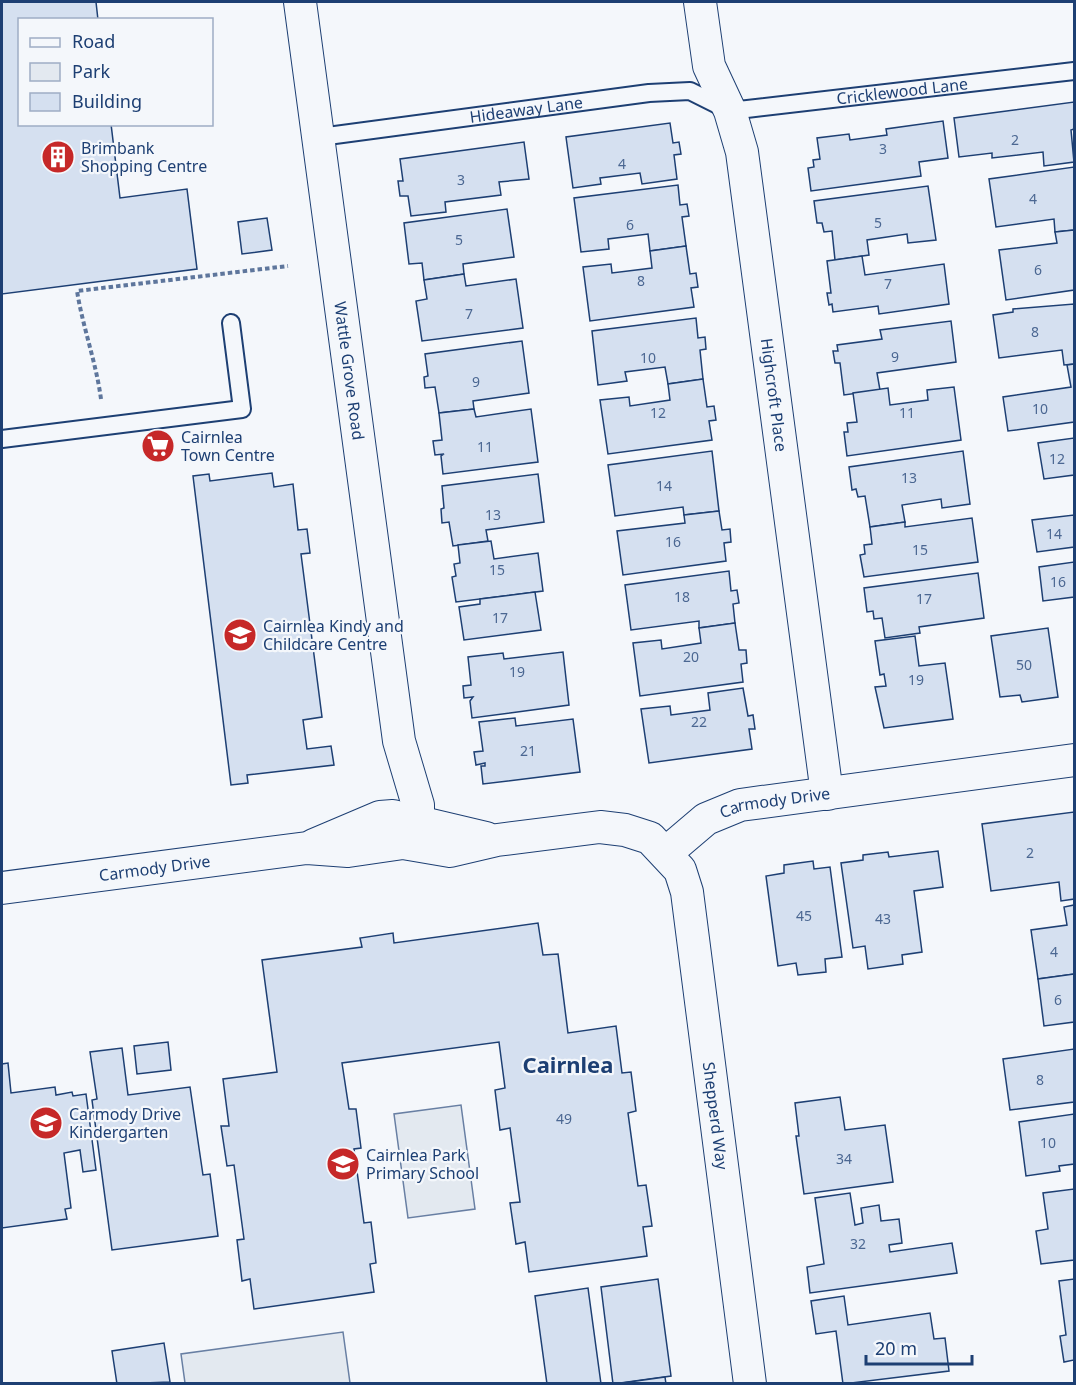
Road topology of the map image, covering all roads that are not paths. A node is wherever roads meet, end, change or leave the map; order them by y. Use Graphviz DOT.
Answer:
graph roads {
  1 [pos="300,2"];
  2 [pos="700,2"];
  3 [pos="1074,70"];
  4 [pos="730,111"];
  5 [pos="320,137"];
  6 [pos="231,322"];
  7 [pos="2,439"];
  8 [pos="1074,760"];
  9 [pos="826,794"];
  10 [pos="405,826"];
  11 [pos="666,853"];
  12 [pos="2,888"];
  13 [pos="750,1383"];
  1 -- 5 [label="street, Wattle Grove Road"];
  2 -- 4 [label="street, Highcroft Place"];
  3 -- 4 [label="lane, Cricklewood Lane"];
  4 -- 5 [label="lane, Hideaway Lane"];
  4 -- 9 [label="street, Highcroft Place"];
  5 -- 10 [label="street, Wattle Grove Road"];
  6 -- 7 [label="lane"];
  8 -- 9 [label="street, Carmody Drive"];
  9 -- 11 [label="street, Carmody Drive"];
  10 -- 11 [label="street"];
  10 -- 12 [label="street, Carmody Drive"];
  11 -- 13 [label="street, Shepperd Way"];
}
